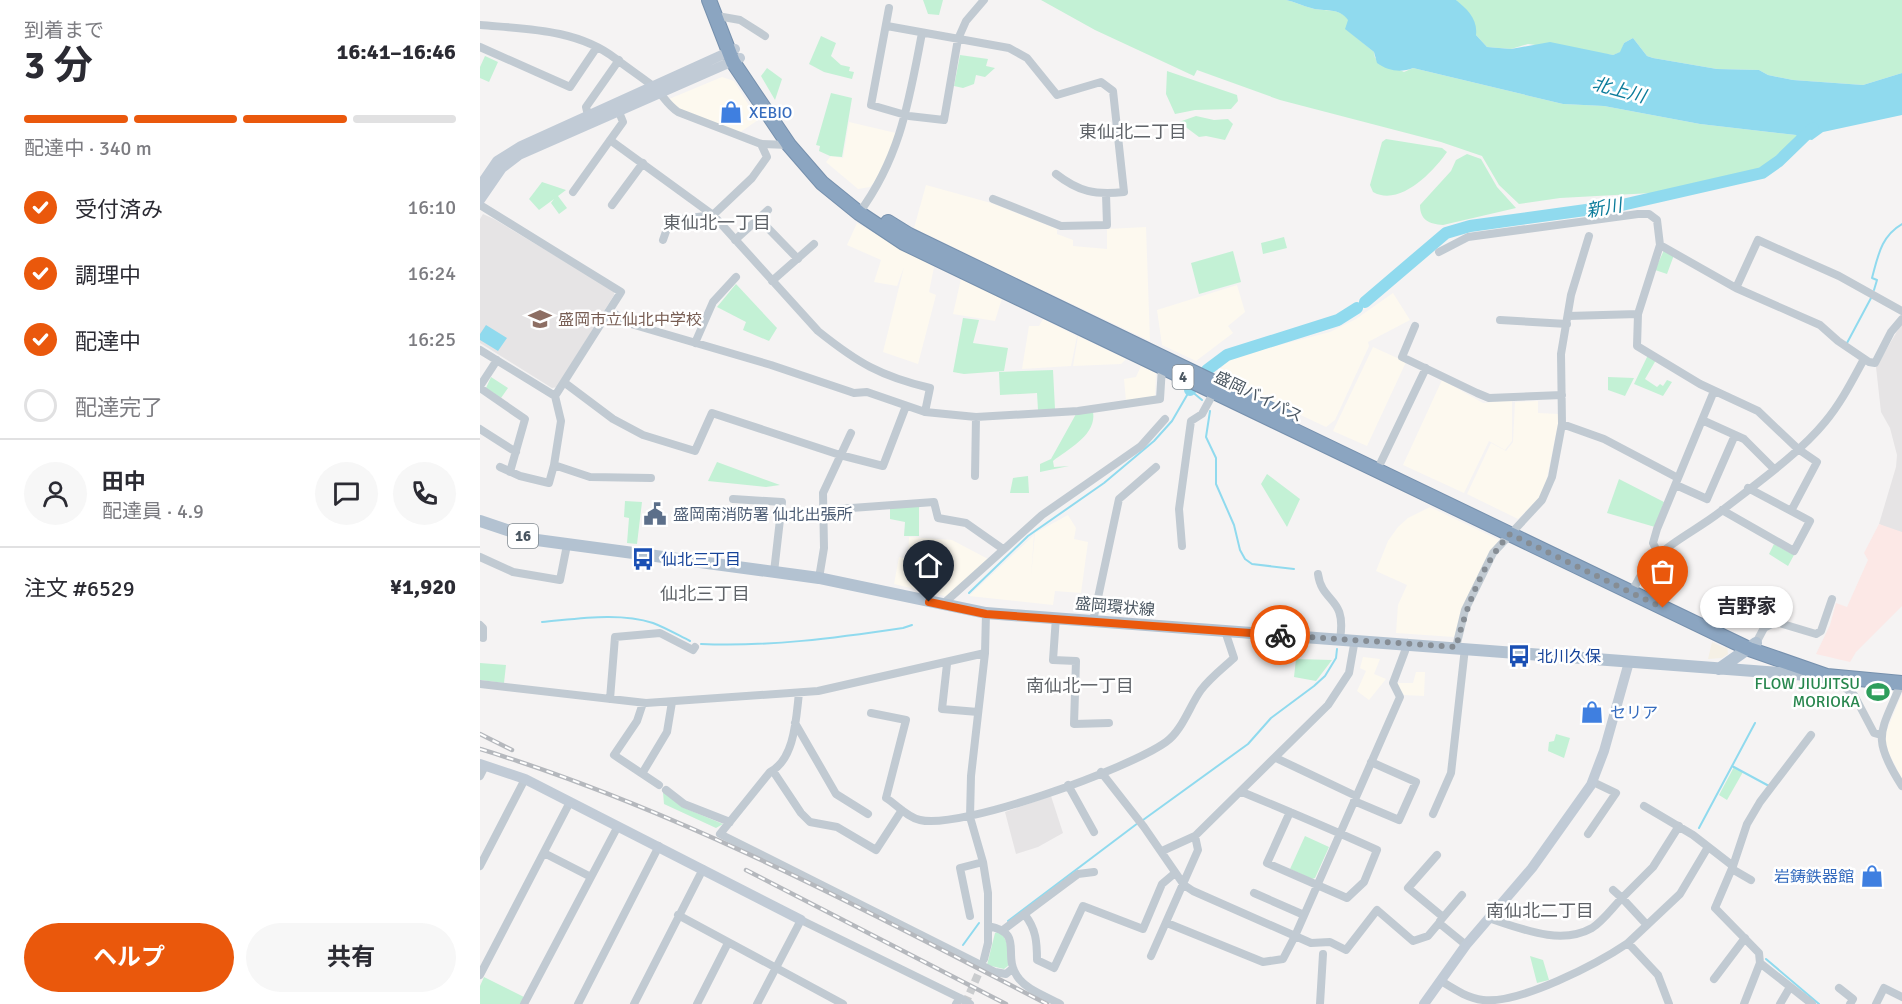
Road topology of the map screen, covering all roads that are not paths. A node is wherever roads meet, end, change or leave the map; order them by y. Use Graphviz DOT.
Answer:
graph roads {
  1 [pos="710,0"];
  2 [pos="717,0"];
  3 [pos="984,0"];
  4 [pos="889,8"];
  5 [pos="723,18"];
  6 [pos="480,26"];
  7 [pos="887,26"];
  8 [pos="922,33"];
  9 [pos="765,36"];
  10 [pos="958,39"];
  11 [pos="597,46"];
  12 [pos="480,47"];
  13 [pos="734,55"];
  14 [pos="619,60"];
  15 [pos="657,90"];
  16 [pos="619,112"];
  17 [pos="588,115"];
  18 [pos="906,115"];
  19 [pos="610,140"];
  20 [pos="761,144"];
  21 [pos="789,145"];
  22 [pos="643,163"];
  23 [pos="1056,174"];
  24 [pos="480,186"];
  25 [pos="573,192"];
  26 [pos="1106,194"];
  27 [pos="993,199"];
  28 [pos="480,200"];
  29 [pos="480,205"];
  30 [pos="612,205"];
  31 [pos="768,210"];
  32 [pos="861,210"];
  33 [pos="713,215"];
  34 [pos="759,219"];
  35 [pos="1589,236"];
  36 [pos="663,240"];
  37 [pos="735,240"];
  38 [pos="814,244"];
  39 [pos="1660,245"];
  40 [pos="1439,252"];
  41 [pos="798,259"];
  42 [pos="736,277"];
  43 [pos="772,281"];
  44 [pos="1736,288"];
  45 [pos="1902,310"];
  46 [pos="610,311"];
  47 [pos="1638,314"];
  48 [pos="1902,319"];
  49 [pos="1500,320"];
  50 [pos="1567,320"];
  51 [pos="1415,326"];
  52 [pos="695,343"];
  53 [pos="480,350"];
  54 [pos="1864,359"];
  55 [pos="497,360"];
  56 [pos="1162,367"];
  57 [pos="1426,368"];
  58 [pos="565,383"];
  59 [pos="480,387"];
  60 [pos="1714,391"];
  61 [pos="1214,392"];
  62 [pos="1562,395"];
  63 [pos="555,396"];
  64 [pos="906,406"];
  65 [pos="925,412"];
  66 [pos="976,417"];
  67 [pos="1165,419"];
  68 [pos="1702,420"];
  69 [pos="1562,424"];
  70 [pos="480,429"];
  71 [pos="850,433"];
  72 [pos="1735,435"];
  73 [pos="1798,449"];
  74 [pos="516,452"];
  75 [pos="840,455"];
  76 [pos="1381,462"];
  77 [pos="554,465"];
  78 [pos="500,467"];
  79 [pos="1156,467"];
  80 [pos="1773,468"];
  81 [pos="510,472"];
  82 [pos="975,476"];
  83 [pos="651,478"];
  84 [pos="1677,482"];
  85 [pos="1748,488"];
  86 [pos="733,499"];
  87 [pos="824,510"];
  88 [pos="1722,510"];
  89 [pos="1791,511"];
  90 [pos="480,521"];
  91 [pos="1510,534"];
  92 [pos="567,545"];
  93 [pos="1182,546"];
  94 [pos="1003,549"];
  95 [pos="1658,553"];
  96 [pos="480,557"];
  97 [pos="774,572"];
  98 [pos="1318,574"];
  99 [pos="819,578"];
  100 [pos="1635,586"];
  101 [pos="1832,599"];
  102 [pos="941,606"];
  103 [pos="986,614"];
  104 [pos="1056,617"];
  105 [pos="1093,621"];
  106 [pos="480,625"];
  107 [pos="1225,631"];
  108 [pos="483,638"];
  109 [pos="1340,639"];
  110 [pos="1355,639"];
  111 [pos="1408,644"];
  112 [pos="1460,645"];
  113 [pos="1752,646"];
  114 [pos="695,647"];
  115 [pos="985,653"];
  116 [pos="1629,662"];
  117 [pos="947,664"];
  118 [pos="1719,669"];
  119 [pos="1827,671"];
  120 [pos="1902,681"];
  121 [pos="480,684"];
  122 [pos="1843,686"];
  123 [pos="799,693"];
  124 [pos="610,699"];
  125 [pos="672,702"];
  126 [pos="643,703"];
  127 [pos="978,712"];
  128 [pos="871,713"];
  129 [pos="795,723"];
  130 [pos="1109,723"];
  131 [pos="1811,735"];
  132 [pos="1881,735"];
  133 [pos="1276,758"];
  134 [pos="1371,762"];
  135 [pos="482,769"];
  136 [pos="773,771"];
  137 [pos="643,772"];
  138 [pos="1101,772"];
  139 [pos="525,779"];
  140 [pos="1593,782"];
  141 [pos="1068,785"];
  142 [pos="1902,786"];
  143 [pos="1242,792"];
  144 [pos="1355,798"];
  145 [pos="570,802"];
  146 [pos="1644,806"];
  147 [pos="902,810"];
  148 [pos="1290,812"];
  149 [pos="868,814"];
  150 [pos="1433,814"];
  151 [pos="970,817"];
  152 [pos="730,822"];
  153 [pos="618,826"];
  154 [pos="1679,826"];
  155 [pos="1094,832"];
  156 [pos="1340,833"];
  157 [pos="1588,834"];
  158 [pos="1195,836"];
  159 [pos="658,846"];
  160 [pos="1708,847"];
  161 [pos="1162,851"];
  162 [pos="544,853"];
  163 [pos="1437,855"];
  164 [pos="983,862"];
  165 [pos="480,866"];
  166 [pos="1732,868"];
  167 [pos="703,869"];
  168 [pos="1094,872"];
  169 [pos="1175,873"];
  170 [pos="591,878"];
  171 [pos="1751,880"];
  172 [pos="1184,885"];
  173 [pos="1317,885"];
  174 [pos="1613,890"];
  175 [pos="1254,893"];
  176 [pos="1462,895"];
  177 [pos="1622,898"];
  178 [pos="678,915"];
  179 [pos="1025,915"];
  180 [pos="1304,915"];
  181 [pos="970,916"];
  182 [pos="1488,918"];
  183 [pos="801,920"];
  184 [pos="1441,920"];
  185 [pos="1167,923"];
  186 [pos="1647,925"];
  187 [pos="988,926"];
  188 [pos="1003,930"];
  189 [pos="1295,936"];
  190 [pos="1744,938"];
  191 [pos="728,943"];
  192 [pos="1628,943"];
  193 [pos="1467,945"];
  194 [pos="1323,954"];
  195 [pos="1152,956"];
  196 [pos="984,960"];
  197 [pos="1760,963"];
  198 [pos="775,969"];
  199 [pos="1012,969"];
  200 [pos="480,975"];
  201 [pos="1714,979"];
  202 [pos="1441,981"];
  203 [pos="1790,987"];
  204 [pos="1839,988"];
  205 [pos="1902,997"];
  206 [pos="828,1001"];
  207 [pos="958,1001"];
  208 [pos="524,1004"];
  209 [pos="578,1004"];
  210 [pos="634,1004"];
  211 [pos="697,1004"];
  212 [pos="757,1004"];
  213 [pos="843,1004"];
  214 [pos="970,1004"];
  215 [pos="1060,1004"];
  216 [pos="1320,1004"];
  217 [pos="1424,1004"];
  218 [pos="1669,1004"];
  219 [pos="1744,1004"];
  220 [pos="1780,1004"];
  221 [pos="1812,1004"];
  222 [pos="1850,1004"];
  223 [pos="1876,1004"];
  1 -- 13 [label="highway, 盛岡バイパス / 4"];
  2 -- 5 [label="highway, 盛岡バイパス / 4"];
  3 -- 10 [label="street"];
  4 -- 7 [label="street"];
  5 -- 9 [label="street"];
  5 -- 13 [label="highway, 盛岡バイパス / 4"];
  6 -- 11 [label="street"];
  7 -- 8 [label="street"];
  7 -- 18 [label="street"];
  8 -- 10 [label="street"];
  8 -- 18 [label="street"];
  10 -- 18 [label="street"];
  10 -- 26 [label="street"];
  11 -- 12 [label="street"];
  11 -- 14 [label="street"];
  13 -- 15 [label="street"];
  13 -- 21 [label="highway, 盛岡バイパス / 4"];
  13 -- 32 [label="highway, 盛岡バイパス / 4"];
  14 -- 15 [label="street"];
  14 -- 17 [label="street"];
  15 -- 16 [label="street"];
  15 -- 17 [label="street"];
  15 -- 20 [label="street"];
  16 -- 19 [label="street"];
  16 -- 28 [label="street"];
  17 -- 24 [label="street"];
  18 -- 32 [label="street"];
  19 -- 22 [label="street"];
  19 -- 25 [label="street"];
  20 -- 21 [label="street"];
  20 -- 33 [label="street"];
  21 -- 32 [label="highway, 盛岡バイパス / 4"];
  22 -- 30 [label="street"];
  22 -- 33 [label="street"];
  23 -- 26 [label="street"];
  26 -- 27 [label="street"];
  29 -- 46 [label="street"];
  31 -- 34 [label="street"];
  32 -- 56 [label="highway, 盛岡バイパス / 4"];
  32 -- 76 [label="highway, 盛岡バイパス / 4"];
  33 -- 36 [label="street"];
  33 -- 37 [label="street"];
  34 -- 37 [label="street"];
  34 -- 41 [label="street"];
  35 -- 50 [label="street"];
  37 -- 43 [label="street"];
  38 -- 41 [label="street"];
  39 -- 40 [label="street"];
  39 -- 44 [label="street"];
  39 -- 47 [label="street"];
  41 -- 43 [label="street"];
  42 -- 52 [label="street"];
  43 -- 65 [label="street"];
  44 -- 45 [label="street"];
  44 -- 54 [label="street"];
  46 -- 52 [label="street"];
  46 -- 58 [label="street"];
  47 -- 50 [label="street"];
  47 -- 60 [label="street"];
  48 -- 54 [label="street"];
  49 -- 50 [label="street"];
  50 -- 62 [label="street"];
  51 -- 57 [label="street"];
  52 -- 64 [label="street"];
  53 -- 55 [label="street"];
  54 -- 73 [label="street"];
  55 -- 59 [label="street"];
  55 -- 63 [label="street"];
  56 -- 61 [label="highway, 盛岡バイパス / 4"];
  56 -- 66 [label="street"];
  57 -- 62 [label="street"];
  57 -- 76 [label="street"];
  58 -- 63 [label="street"];
  58 -- 75 [label="street"];
  59 -- 74 [label="street"];
  60 -- 68 [label="street"];
  60 -- 73 [label="street"];
  61 -- 91 [label="highway, 盛岡バイパス / 4"];
  61 -- 93 [label="street"];
  62 -- 69 [label="street"];
  63 -- 77 [label="street"];
  64 -- 65 [label="street"];
  64 -- 75 [label="street"];
  65 -- 66 [label="street"];
  66 -- 82 [label="street"];
  67 -- 94 [label="street"];
  68 -- 72 [label="street"];
  68 -- 84 [label="street"];
  69 -- 84 [label="street"];
  69 -- 91 [label="street"];
  70 -- 74 [label="street"];
  71 -- 75 [label="street"];
  72 -- 80 [label="street"];
  72 -- 84 [label="street"];
  73 -- 80 [label="street"];
  73 -- 89 [label="street"];
  74 -- 81 [label="street"];
  75 -- 87 [label="street"];
  76 -- 91 [label="highway, 盛岡バイパス / 4"];
  77 -- 81 [label="street"];
  77 -- 83 [label="street"];
  78 -- 81 [label="street"];
  79 -- 105 [label="street"];
  80 -- 85 [label="street"];
  84 -- 95 [label="street"];
  85 -- 88 [label="street"];
  85 -- 89 [label="street"];
  86 -- 97 [label="street"];
  87 -- 94 [label="street"];
  87 -- 99 [label="street"];
  88 -- 89 [label="street"];
  88 -- 95 [label="street"];
  90 -- 92 [label="main road, 盛岡環状線 / 16"];
  91 -- 100 [label="highway, 盛岡バイパス / 4"];
  91 -- 112 [label="street"];
  91 -- 113 [label="highway, 盛岡バイパス / 4"];
  92 -- 96 [label="street"];
  92 -- 97 [label="main road, 盛岡環状線 / 16"];
  94 -- 102 [label="street"];
  95 -- 100 [label="street"];
  97 -- 99 [label="main road, 盛岡環状線 / 16"];
  98 -- 109 [label="street"];
  99 -- 102 [label="main road, 盛岡環状線 / 16"];
  100 -- 113 [label="highway, 盛岡バイパス / 4"];
  101 -- 113 [label="street"];
  102 -- 103 [label="main road, 盛岡環状線 / 16"];
  103 -- 104 [label="main road, 盛岡環状線 / 16"];
  103 -- 115 [label="street"];
  104 -- 105 [label="main road, 盛岡環状線 / 16"];
  104 -- 130 [label="street"];
  105 -- 107 [label="main road, 盛岡環状線 / 16"];
  106 -- 108 [label="street"];
  107 -- 109 [label="main road, 盛岡環状線 / 16"];
  107 -- 138 [label="street"];
  109 -- 110 [label="main road, 盛岡環状線 / 16"];
  110 -- 111 [label="main road, 盛岡環状線 / 16"];
  110 -- 133 [label="street"];
  111 -- 112 [label="main road, 盛岡環状線 / 16"];
  111 -- 134 [label="street"];
  112 -- 116 [label="main road, 盛岡環状線 / 16"];
  112 -- 150 [label="street"];
  113 -- 118 [label="main road"];
  113 -- 119 [label="highway, 盛岡バイパス / 4"];
  114 -- 124 [label="street"];
  115 -- 117 [label="street"];
  115 -- 127 [label="street"];
  116 -- 118 [label="main road, 盛岡環状線 / 16"];
  116 -- 140 [label="street"];
  117 -- 123 [label="street"];
  117 -- 127 [label="street"];
  118 -- 119 [label="main road, 盛岡環状線"];
  119 -- 120 [label="highway, 4"];
  120 -- 132 [label="street"];
  121 -- 124 [label="street"];
  122 -- 132 [label="street"];
  123 -- 125 [label="street"];
  123 -- 129 [label="street"];
  124 -- 126 [label="street"];
  125 -- 126 [label="street"];
  125 -- 137 [label="street"];
  126 -- 137 [label="street"];
  127 -- 151 [label="street"];
  128 -- 147 [label="street"];
  129 -- 136 [label="street"];
  129 -- 149 [label="street"];
  131 -- 166 [label="street"];
  132 -- 142 [label="street"];
  133 -- 143 [label="street"];
  133 -- 144 [label="street"];
  134 -- 144 [label="street"];
  134 -- 144 [label="street"];
  135 -- 139 [label="street"];
  136 -- 147 [label="street"];
  136 -- 152 [label="street"];
  137 -- 152 [label="street"];
  138 -- 141 [label="street"];
  138 -- 161 [label="street"];
  139 -- 145 [label="street"];
  139 -- 165 [label="street"];
  140 -- 157 [label="street"];
  140 -- 182 [label="street"];
  141 -- 151 [label="street"];
  141 -- 155 [label="street"];
  143 -- 148 [label="street"];
  143 -- 158 [label="street"];
  144 -- 156 [label="street"];
  145 -- 153 [label="street"];
  145 -- 162 [label="street"];
  146 -- 154 [label="street"];
  147 -- 151 [label="street"];
  148 -- 156 [label="street"];
  148 -- 173 [label="street"];
  151 -- 164 [label="street"];
  152 -- 199 [label="street"];
  153 -- 159 [label="street"];
  153 -- 170 [label="street"];
  154 -- 160 [label="street"];
  154 -- 177 [label="street"];
  156 -- 173 [label="street"];
  156 -- 173 [label="street"];
  158 -- 161 [label="street"];
  158 -- 172 [label="street"];
  159 -- 167 [label="street"];
  159 -- 209 [label="street"];
  160 -- 166 [label="street"];
  160 -- 186 [label="street"];
  161 -- 169 [label="street"];
  162 -- 170 [label="street"];
  162 -- 200 [label="street"];
  163 -- 184 [label="street"];
  164 -- 181 [label="street"];
  164 -- 187 [label="street"];
  166 -- 171 [label="street"];
  166 -- 190 [label="street"];
  167 -- 178 [label="street"];
  167 -- 183 [label="street"];
  168 -- 179 [label="street"];
  169 -- 172 [label="street"];
  169 -- 179 [label="street"];
  170 -- 208 [label="street"];
  172 -- 185 [label="street"];
  172 -- 189 [label="street"];
  173 -- 180 [label="street"];
  174 -- 177 [label="street"];
  175 -- 180 [label="street"];
  176 -- 184 [label="street"];
  177 -- 182 [label="street"];
  177 -- 186 [label="street"];
  178 -- 191 [label="street"];
  178 -- 210 [label="street"];
  179 -- 188 [label="street"];
  180 -- 189 [label="street"];
  182 -- 193 [label="street"];
  183 -- 198 [label="street"];
  183 -- 207 [label="street"];
  184 -- 189 [label="street"];
  184 -- 193 [label="street"];
  185 -- 189 [label="street"];
  185 -- 195 [label="street"];
  186 -- 192 [label="street"];
  187 -- 188 [label="street"];
  187 -- 196 [label="street"];
  188 -- 199 [label="street"];
  190 -- 197 [label="street"];
  190 -- 201 [label="street"];
  191 -- 198 [label="street"];
  191 -- 211 [label="street"];
  192 -- 202 [label="street"];
  192 -- 218 [label="street"];
  193 -- 202 [label="street"];
  194 -- 216 [label="street"];
  197 -- 203 [label="street"];
  197 -- 219 [label="street"];
  198 -- 206 [label="street"];
  198 -- 212 [label="street"];
  199 -- 215 [label="street"];
  202 -- 217 [label="street"];
  203 -- 220 [label="street"];
  203 -- 221 [label="street"];
  204 -- 222 [label="street"];
  205 -- 223 [label="street"];
  206 -- 213 [label="street"];
  207 -- 214 [label="street"];
}
